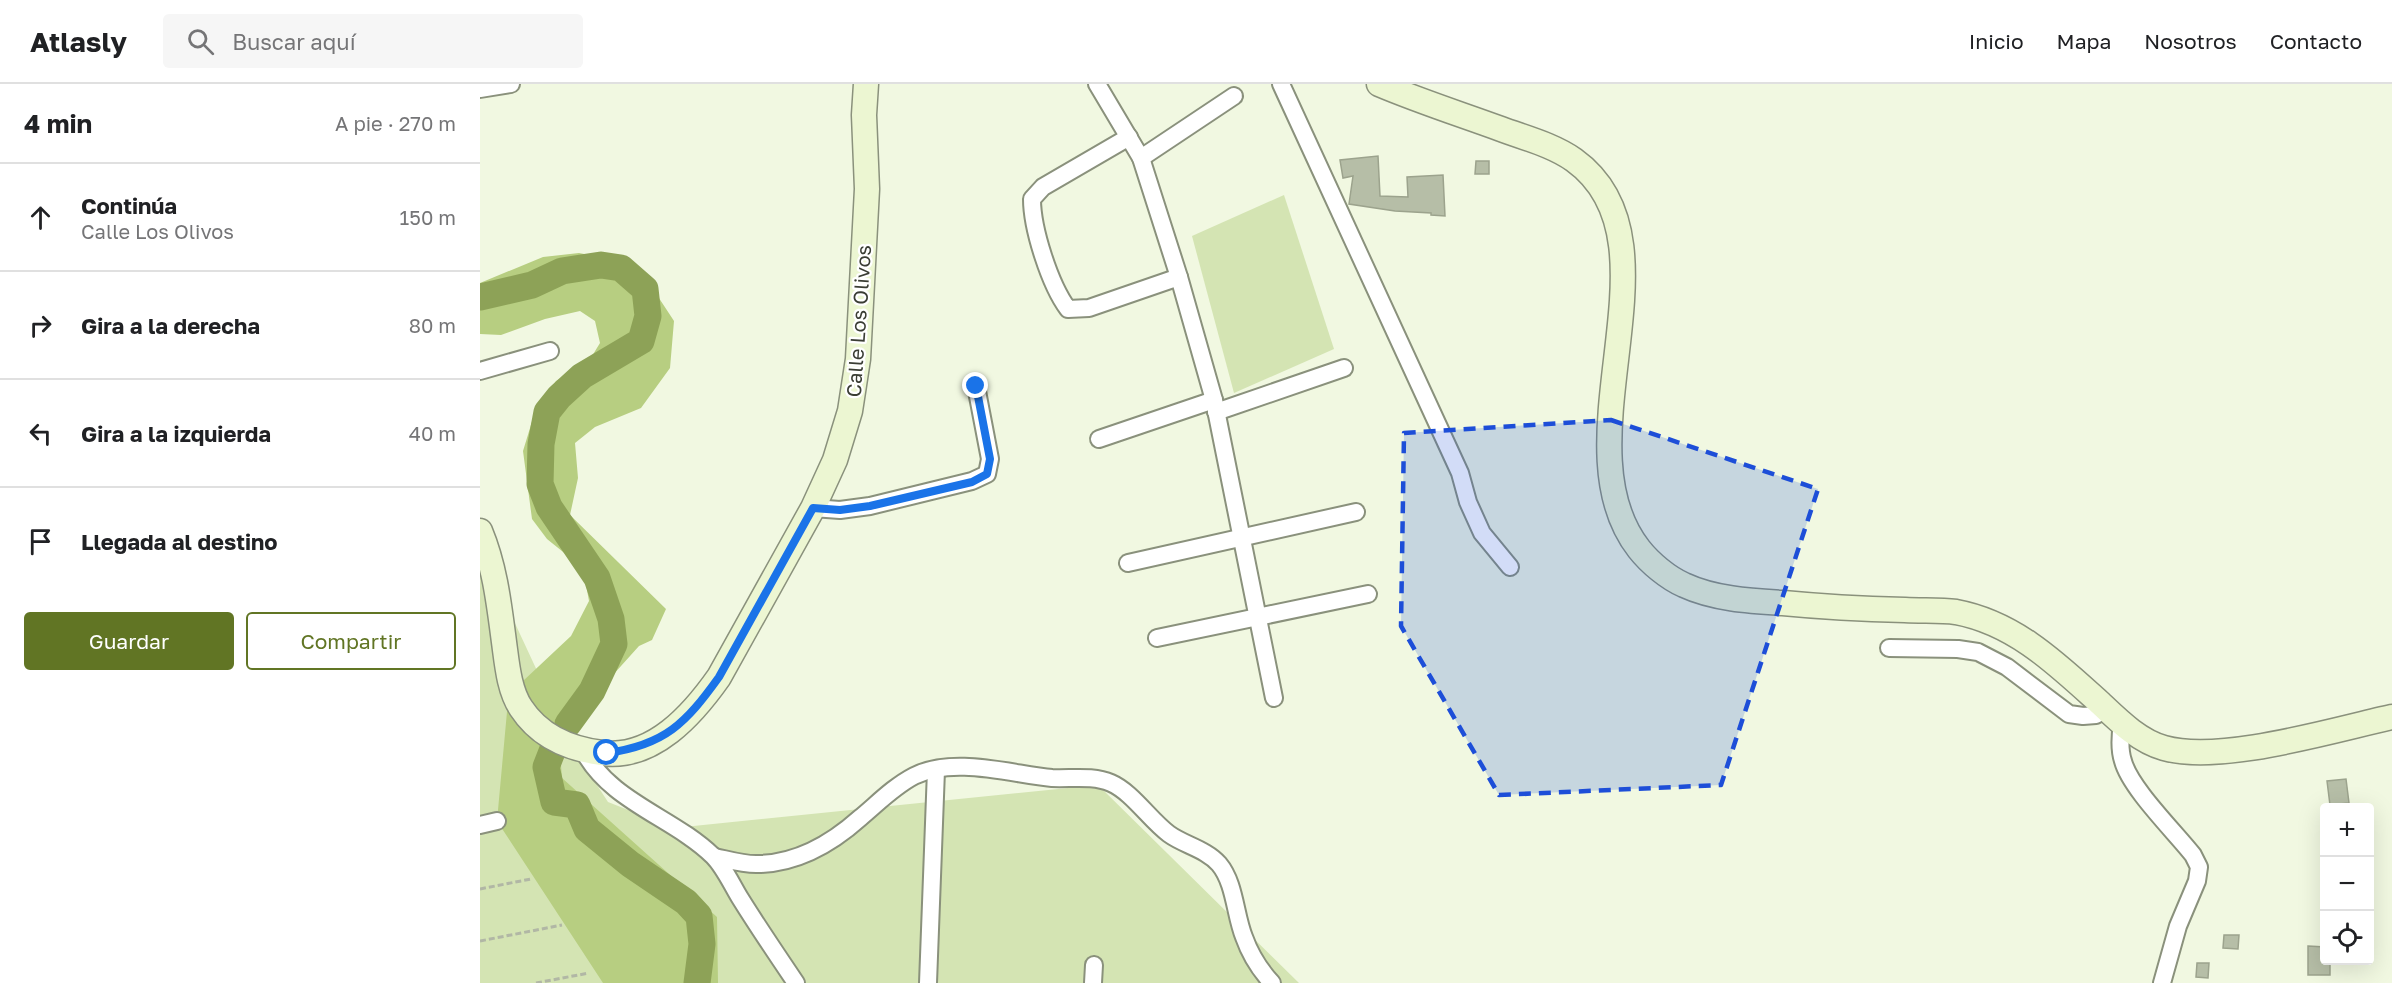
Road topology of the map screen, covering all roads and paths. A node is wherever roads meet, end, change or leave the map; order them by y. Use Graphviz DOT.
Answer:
graph roads {
  1 [pos="511,84"];
  2 [pos="866,84"];
  3 [pos="1097,84"];
  4 [pos="1281,84"];
  5 [pos="1379,84"];
  6 [pos="480,89"];
  7 [pos="1234,96"];
  8 [pos="1129,137"];
  9 [pos="1141,158"];
  10 [pos="1179,277"];
  11 [pos="550,351"];
  12 [pos="1344,368"];
  13 [pos="480,371"];
  14 [pos="976,386"];
  15 [pos="1215,406"];
  16 [pos="1099,439"];
  17 [pos="813,508"];
  18 [pos="1356,512"];
  19 [pos="480,531"];
  20 [pos="1242,537"];
  21 [pos="1128,563"];
  22 [pos="1510,567"];
  23 [pos="1368,594"];
  24 [pos="1258,618"];
  25 [pos="1157,638"];
  26 [pos="1889,648"];
  27 [pos="1274,698"];
  28 [pos="2114,717"];
  29 [pos="2392,717"];
  30 [pos="583,750"];
  31 [pos="936,770"];
  32 [pos="497,821"];
  33 [pos="480,825"];
  34 [pos="715,857"];
  35 [pos="531,879"];
  36 [pos="480,889"];
  37 [pos="562,925"];
  38 [pos="480,940"];
  39 [pos="1094,965"];
  40 [pos="589,973"];
  41 [pos="536,983"];
  42 [pos="796,983"];
  43 [pos="928,983"];
  44 [pos="1093,983"];
  45 [pos="1272,983"];
  46 [pos="2162,983"];
  1 -- 6 [label="street"];
  2 -- 17 [label="street, Calle Los Olivos"];
  3 -- 8 [label="street"];
  4 -- 22 [label="street"];
  5 -- 28 [label="street"];
  7 -- 9 [label="street"];
  8 -- 9 [label="street"];
  8 -- 10 [label="street"];
  9 -- 10 [label="street"];
  10 -- 15 [label="street"];
  11 -- 13 [label="street"];
  12 -- 15 [label="street"];
  14 -- 17 [label="street"];
  15 -- 16 [label="street"];
  15 -- 20 [label="street"];
  17 -- 30 [label="street, Calle Los Olivos"];
  18 -- 20 [label="street"];
  19 -- 30 [label="street, Calle Los Olivos"];
  20 -- 21 [label="street"];
  20 -- 24 [label="street"];
  23 -- 24 [label="street"];
  24 -- 25 [label="street"];
  24 -- 27 [label="street"];
  26 -- 28 [label="street"];
  28 -- 29 [label="street"];
  28 -- 46 [label="street"];
  30 -- 34 [label="street"];
  31 -- 34 [label="street"];
  31 -- 43 [label="street"];
  31 -- 45 [label="street"];
  32 -- 33 [label="street"];
  34 -- 42 [label="street"];
  35 -- 36 [label="path"];
  37 -- 38 [label="path"];
  39 -- 44 [label="street"];
  40 -- 41 [label="path"];
}
